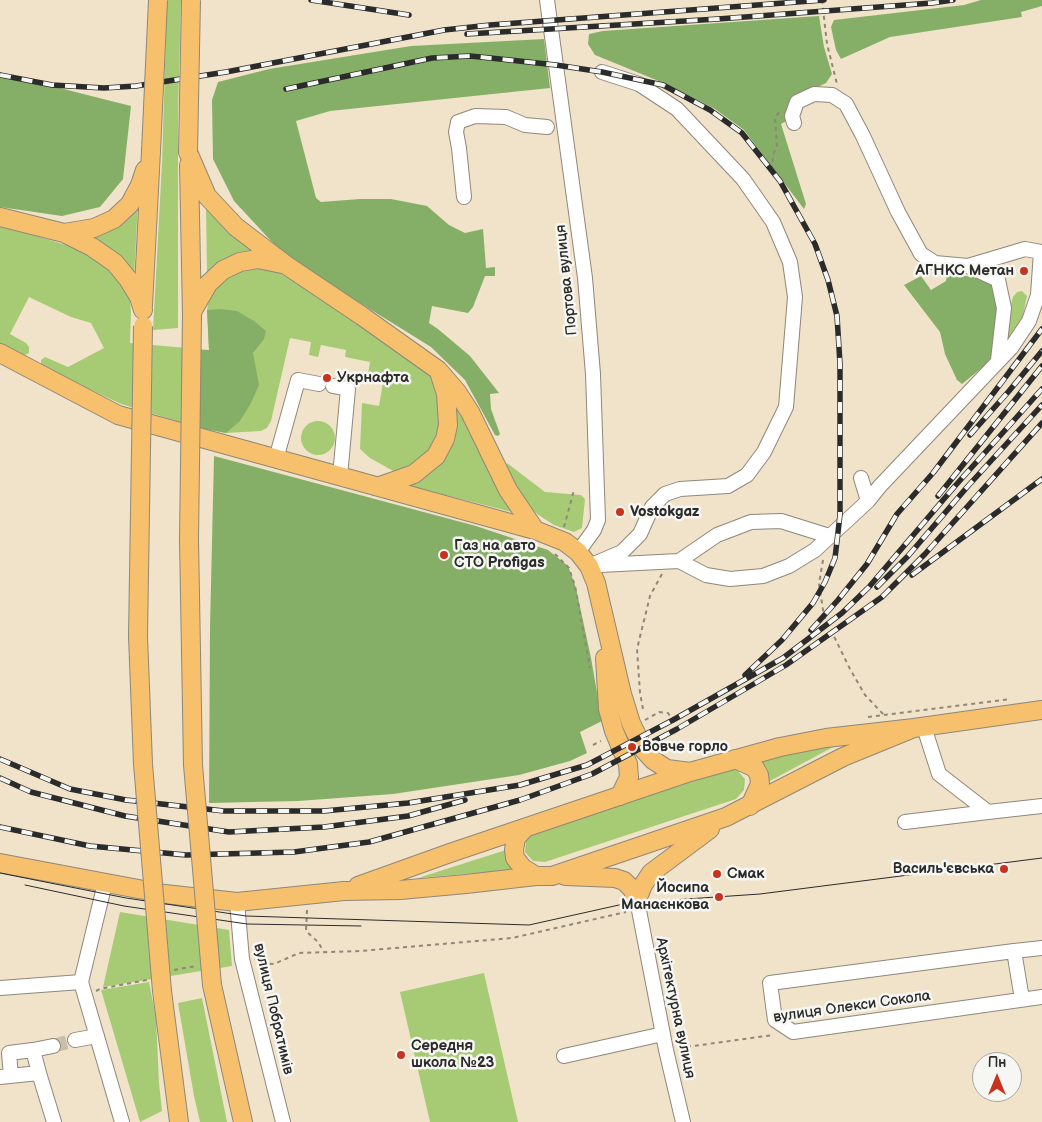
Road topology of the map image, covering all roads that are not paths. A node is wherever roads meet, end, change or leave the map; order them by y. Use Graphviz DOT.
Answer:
graph roads {
  1 [pos="158,0"];
  2 [pos="191,0"];
  3 [pos="547,0"];
  4 [pos="602,72"];
  5 [pos="562,113"];
  6 [pos="794,123"];
  7 [pos="547,127"];
  8 [pos="566,145"];
  9 [pos="151,151"];
  10 [pos="188,152"];
  11 [pos="464,196"];
  12 [pos="0,217"];
  13 [pos="64,233"];
  14 [pos="286,265"];
  15 [pos="968,266"];
  16 [pos="192,314"];
  17 [pos="143,318"];
  18 [pos="0,353"];
  19 [pos="998,360"];
  20 [pos="438,370"];
  21 [pos="319,384"];
  22 [pos="333,386"];
  23 [pos="276,459"];
  24 [pos="340,476"];
  25 [pos="862,478"];
  26 [pos="380,486"];
  27 [pos="868,501"];
  28 [pos="535,530"];
  29 [pos="829,536"];
  30 [pos="584,559"];
  31 [pos="675,561"];
  32 [pos="605,615"];
  33 [pos="1042,710"];
  34 [pos="919,728"];
  35 [pos="735,758"];
  36 [pos="690,772"];
  37 [pos="620,796"];
  38 [pos="750,806"];
  39 [pos="1042,806"];
  40 [pos="988,812"];
  41 [pos="726,817"];
  42 [pos="905,822"];
  43 [pos="524,829"];
  44 [pos="0,863"];
  45 [pos="544,876"];
  46 [pos="105,883"];
  47 [pos="344,892"];
  48 [pos="237,902"];
  49 [pos="638,905"];
  50 [pos="1042,948"];
  51 [pos="1014,951"];
  52 [pos="81,982"];
  53 [pos="0,988"];
  54 [pos="1042,997"];
  55 [pos="1022,1000"];
  56 [pos="663,1034"];
  57 [pos="97,1036"];
  58 [pos="75,1040"];
  59 [pos="52,1046"];
  60 [pos="33,1050"];
  61 [pos="564,1056"];
  62 [pos="38,1073"];
  63 [pos="6,1077"];
  64 [pos="54,1122"];
  65 [pos="122,1122"];
  66 [pos="179,1122"];
  67 [pos="243,1122"];
  68 [pos="283,1122"];
  69 [pos="683,1122"];
  1 -- 9 [label="main road, bridge"];
  2 -- 10 [label="main road, bridge"];
  3 -- 5 [label="street, Портова вулиця"];
  4 -- 30 [label="street"];
  5 -- 7 [label="street"];
  5 -- 8 [label="street, Портова вулиця"];
  6 -- 15 [label="street"];
  7 -- 8 [label="street"];
  7 -- 11 [label="street"];
  8 -- 30 [label="street, Портова вулиця"];
  9 -- 13 [label="main road"];
  9 -- 17 [label="main road"];
  10 -- 14 [label="main road"];
  10 -- 16 [label="main road"];
  12 -- 13 [label="main road"];
  13 -- 17 [label="main road"];
  14 -- 16 [label="main road"];
  14 -- 20 [label="main road"];
  15 -- 19 [label="street"];
  15 -- 19 [label="street"];
  16 -- 67 [label="main road, bridge"];
  17 -- 66 [label="main road, bridge"];
  18 -- 23 [label="main road"];
  19 -- 27 [label="street"];
  20 -- 26 [label="main road"];
  20 -- 28 [label="main road"];
  21 -- 23 [label="street"];
  22 -- 24 [label="street"];
  23 -- 24 [label="main road"];
  24 -- 26 [label="main road"];
  25 -- 27 [label="street"];
  26 -- 28 [label="main road"];
  27 -- 29 [label="street"];
  28 -- 30 [label="main road"];
  29 -- 31 [label="street"];
  29 -- 31 [label="street"];
  30 -- 31 [label="street"];
  30 -- 32 [label="main road"];
  32 -- 36 [label="main road"];
  32 -- 37 [label="main road"];
  33 -- 34 [label="main road"];
  34 -- 35 [label="main road"];
  34 -- 38 [label="main road"];
  34 -- 40 [label="street"];
  35 -- 36 [label="main road"];
  35 -- 38 [label="main road"];
  36 -- 37 [label="main road"];
  37 -- 43 [label="main road"];
  38 -- 41 [label="main road"];
  39 -- 40 [label="street"];
  40 -- 42 [label="street"];
  41 -- 45 [label="main road"];
  41 -- 49 [label="main road"];
  43 -- 45 [label="main road"];
  43 -- 47 [label="main road"];
  44 -- 46 [label="main road"];
  45 -- 47 [label="main road"];
  45 -- 49 [label="main road"];
  46 -- 48 [label="main road"];
  46 -- 52 [label="street"];
  47 -- 48 [label="main road"];
  48 -- 68 [label="street, вулиця Побратимів"];
  49 -- 56 [label="street, Архітектурна вулиця"];
  50 -- 51 [label="street"];
  51 -- 55 [label="street"];
  51 -- 55 [label="street, вулиця Олекси Сокола"];
  52 -- 53 [label="street"];
  52 -- 57 [label="street"];
  54 -- 55 [label="street, вулиця Олекси Сокола"];
  56 -- 61 [label="street"];
  56 -- 69 [label="street, Архітектурна вулиця"];
  57 -- 58 [label="street"];
  57 -- 65 [label="street"];
  59 -- 60 [label="street"];
  60 -- 62 [label="street"];
  60 -- 63 [label="street"];
  62 -- 63 [label="street"];
  62 -- 64 [label="street"];
}
